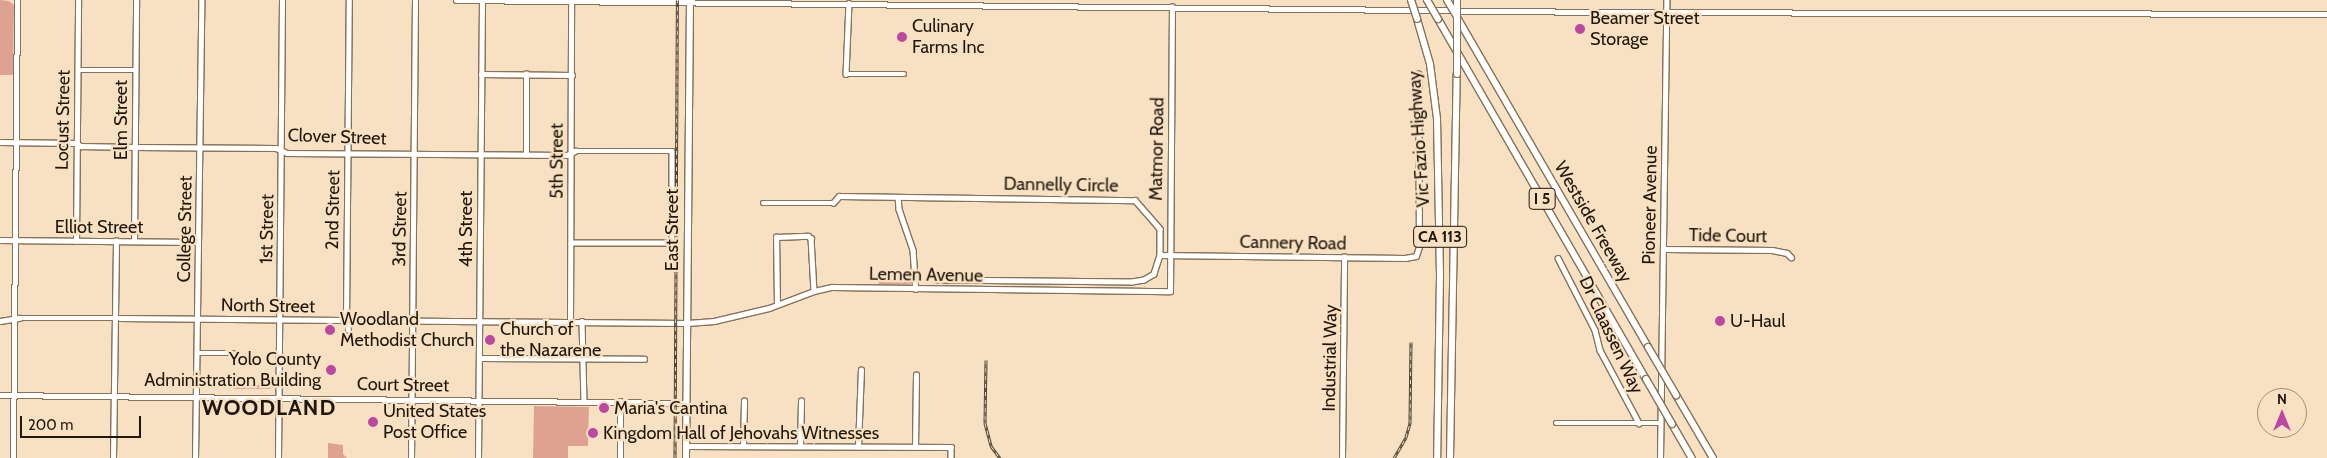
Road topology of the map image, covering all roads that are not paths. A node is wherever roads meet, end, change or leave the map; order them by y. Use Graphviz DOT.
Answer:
graph roads {
  1 [pos="18,0"];
  2 [pos="78,0"];
  3 [pos="136,0"];
  4 [pos="201,0"];
  5 [pos="282,0"];
  6 [pos="349,0"];
  7 [pos="415,0"];
  8 [pos="456,0"];
  9 [pos="482,0"];
  10 [pos="538,0"];
  11 [pos="1411,0"];
  12 [pos="1427,0"];
  13 [pos="1447,0"];
  14 [pos="1457,0"];
  15 [pos="1666,0"];
  16 [pos="571,1"];
  17 [pos="594,1"];
  18 [pos="690,1"];
  19 [pos="929,2"];
  20 [pos="849,3"];
  21 [pos="1172,6"];
  22 [pos="1666,12"];
  23 [pos="2327,14"];
  24 [pos="78,70"];
  25 [pos="136,70"];
  26 [pos="481,74"];
  27 [pos="526,74"];
  28 [pos="904,74"];
  29 [pos="1418,74"];
  30 [pos="572,75"];
  31 [pos="0,142"];
  32 [pos="16,142"];
  33 [pos="76,143"];
  34 [pos="135,147"];
  35 [pos="199,147"];
  36 [pos="281,150"];
  37 [pos="348,153"];
  38 [pos="571,153"];
  39 [pos="414,154"];
  40 [pos="480,154"];
  41 [pos="526,155"];
  42 [pos="898,197"];
  43 [pos="763,202"];
  44 [pos="0,240"];
  45 [pos="15,240"];
  46 [pos="76,241"];
  47 [pos="116,241"];
  48 [pos="134,241"];
  49 [pos="198,242"];
  50 [pos="571,243"];
  51 [pos="1663,249"];
  52 [pos="1160,255"];
  53 [pos="1170,255"];
  54 [pos="1344,257"];
  55 [pos="1791,257"];
  56 [pos="1558,258"];
  57 [pos="938,280"];
  58 [pos="952,280"];
  59 [pos="1062,282"];
  60 [pos="916,289"];
  61 [pos="952,289"];
  62 [pos="1062,290"];
  63 [pos="814,291"];
  64 [pos="1170,292"];
  65 [pos="777,305"];
  66 [pos="114,318"];
  67 [pos="198,319"];
  68 [pos="14,320"];
  69 [pos="280,320"];
  70 [pos="346,320"];
  71 [pos="0,321"];
  72 [pos="412,321"];
  73 [pos="478,321"];
  74 [pos="570,321"];
  75 [pos="582,321"];
  76 [pos="687,323"];
  77 [pos="348,330"];
  78 [pos="197,353"];
  79 [pos="233,353"];
  80 [pos="479,358"];
  81 [pos="583,359"];
  82 [pos="644,359"];
  83 [pos="861,370"];
  84 [pos="916,375"];
  85 [pos="0,395"];
  86 [pos="14,395"];
  87 [pos="114,395"];
  88 [pos="196,396"];
  89 [pos="279,397"];
  90 [pos="412,400"];
  91 [pos="478,400"];
  92 [pos="584,401"];
  93 [pos="744,401"];
  94 [pos="801,401"];
  95 [pos="620,402"];
  96 [pos="686,403"];
  97 [pos="1556,423"];
  98 [pos="1639,424"];
  99 [pos="1660,424"];
  100 [pos="686,446"];
  101 [pos="744,446"];
  102 [pos="800,446"];
  103 [pos="858,447"];
  104 [pos="915,447"];
  105 [pos="13,458"];
  106 [pos="113,458"];
  107 [pos="195,458"];
  108 [pos="278,458"];
  109 [pos="411,458"];
  110 [pos="478,458"];
  111 [pos="620,458"];
  112 [pos="686,458"];
  113 [pos="951,458"];
  114 [pos="1342,458"];
  115 [pos="1437,458"];
  116 [pos="1450,458"];
  117 [pos="1660,458"];
  118 [pos="1692,458"];
  119 [pos="1713,458"];
  1 -- 32 [label="street"];
  2 -- 24 [label="street, Locust Street"];
  3 -- 25 [label="street, Elm Street"];
  4 -- 35 [label="street, College Street"];
  5 -- 36 [label="street, 1st Street"];
  6 -- 37 [label="street, 2nd Street"];
  7 -- 39 [label="street, 3rd Street"];
  8 -- 9 [label="street"];
  9 -- 10 [label="street"];
  9 -- 26 [label="street, 4th Street"];
  10 -- 16 [label="street"];
  11 -- 115 [label="highway, Vic Fazio Highway / CA 113, bridge"];
  12 -- 118 [label="highway, Westside Freeway / I 5, bridge"];
  13 -- 119 [label="highway, Westside Freeway / I 5, bridge"];
  14 -- 116 [label="highway, Vic Fazio Highway / CA 113, bridge"];
  15 -- 22 [label="street, Pioneer Avenue"];
  16 -- 17 [label="street"];
  16 -- 30 [label="street, 5th Street"];
  17 -- 18 [label="street"];
  18 -- 20 [label="street"];
  18 -- 76 [label="main road, East Street"];
  19 -- 20 [label="street"];
  19 -- 21 [label="street"];
  20 -- 28 [label="street"];
  21 -- 22 [label="street"];
  21 -- 53 [label="street, Matmor Road"];
  22 -- 23 [label="street"];
  22 -- 51 [label="street, Pioneer Avenue"];
  24 -- 25 [label="street"];
  24 -- 33 [label="street, Locust Street"];
  25 -- 34 [label="street, Elm Street"];
  26 -- 27 [label="street"];
  26 -- 40 [label="street, 4th Street"];
  27 -- 30 [label="street"];
  27 -- 41 [label="street"];
  29 -- 54 [label="street, Cannery Road"];
  30 -- 38 [label="street, 5th Street"];
  31 -- 32 [label="street, Clover Street"];
  32 -- 33 [label="street, Clover Street"];
  32 -- 45 [label="street"];
  33 -- 34 [label="street, Clover Street"];
  33 -- 46 [label="street, Locust Street"];
  34 -- 35 [label="street, Clover Street"];
  34 -- 48 [label="street, Elm Street"];
  35 -- 36 [label="street, Clover Street"];
  35 -- 49 [label="street, College Street"];
  36 -- 37 [label="street, Clover Street"];
  36 -- 69 [label="street, 1st Street"];
  37 -- 39 [label="street, Clover Street"];
  37 -- 70 [label="street, 2nd Street"];
  38 -- 41 [label="street, Clover Street"];
  38 -- 50 [label="street, 5th Street"];
  38 -- 50 [label="street, Clover Street"];
  39 -- 40 [label="street, Clover Street"];
  39 -- 72 [label="street, 3rd Street"];
  40 -- 41 [label="street, Clover Street"];
  40 -- 73 [label="street, 4th Street"];
  42 -- 43 [label="street, Dannelly Circle"];
  42 -- 52 [label="street, Dannelly Circle"];
  42 -- 60 [label="street"];
  44 -- 45 [label="street, Elliot Street"];
  45 -- 46 [label="street, Elliot Street"];
  45 -- 68 [label="street"];
  46 -- 47 [label="street, Elliot Street"];
  47 -- 48 [label="street, Elliot Street"];
  47 -- 66 [label="street"];
  48 -- 49 [label="street, Elliot Street"];
  49 -- 67 [label="street, College Street"];
  50 -- 74 [label="street, 5th Street"];
  51 -- 55 [label="street, Tide Court"];
  51 -- 99 [label="street, Pioneer Avenue"];
  52 -- 53 [label="street, Cannery Road"];
  52 -- 59 [label="street, Dannelly Circle"];
  53 -- 54 [label="street, Cannery Road"];
  53 -- 64 [label="street, Matmor Road"];
  54 -- 114 [label="street, Industrial Way"];
  56 -- 98 [label="street, Dr Claassen Way"];
  57 -- 58 [label="street, Dannelly Circle"];
  58 -- 59 [label="street, Dannelly Circle"];
  58 -- 61 [label="street"];
  59 -- 62 [label="street"];
  60 -- 61 [label="street, Lemen Avenue"];
  60 -- 63 [label="street, Lemen Avenue"];
  61 -- 62 [label="street, Lemen Avenue"];
  62 -- 64 [label="street, Lemen Avenue"];
  63 -- 65 [label="street, Lemen Avenue"];
  63 -- 65 [label="street"];
  65 -- 76 [label="street, Lemen Avenue"];
  66 -- 67 [label="street, North Street"];
  66 -- 68 [label="street, North Street"];
  66 -- 87 [label="street"];
  67 -- 69 [label="street, North Street"];
  67 -- 78 [label="street, College Street"];
  68 -- 71 [label="street, North Street"];
  68 -- 86 [label="street"];
  69 -- 70 [label="street, North Street"];
  69 -- 89 [label="street, 1st Street"];
  70 -- 72 [label="street, North Street"];
  70 -- 77 [label="street, 2nd Street"];
  72 -- 73 [label="street, North Street"];
  72 -- 90 [label="street, 3rd Street"];
  73 -- 74 [label="street, North Street"];
  73 -- 80 [label="street, 4th Street"];
  74 -- 75 [label="street, North Street"];
  75 -- 76 [label="street, North Street"];
  75 -- 81 [label="street"];
  76 -- 96 [label="main road, East Street"];
  78 -- 79 [label="street"];
  78 -- 88 [label="street, College Street"];
  80 -- 81 [label="street"];
  80 -- 91 [label="street, 4th Street"];
  81 -- 82 [label="street"];
  81 -- 92 [label="street"];
  83 -- 103 [label="street"];
  84 -- 104 [label="street"];
  85 -- 86 [label="street, Court Street"];
  86 -- 87 [label="street, Court Street"];
  86 -- 105 [label="street"];
  87 -- 88 [label="street, Court Street"];
  87 -- 106 [label="street"];
  88 -- 89 [label="street, Court Street"];
  88 -- 107 [label="street, College Street"];
  89 -- 90 [label="street, Court Street"];
  89 -- 108 [label="street, 1st Street"];
  90 -- 91 [label="street, Court Street"];
  90 -- 109 [label="street, 3rd Street"];
  91 -- 92 [label="street, Court Street"];
  91 -- 110 [label="street, 4th Street"];
  92 -- 95 [label="street, Court Street"];
  93 -- 101 [label="street"];
  94 -- 102 [label="street"];
  95 -- 96 [label="street, Court Street"];
  95 -- 111 [label="street"];
  96 -- 100 [label="main road, East Street"];
  97 -- 98 [label="street"];
  98 -- 99 [label="street"];
  99 -- 117 [label="street, Pioneer Avenue"];
  100 -- 101 [label="street"];
  100 -- 112 [label="main road, East Street"];
  101 -- 102 [label="street"];
  102 -- 103 [label="street"];
  103 -- 104 [label="street"];
  104 -- 113 [label="street"];
}
